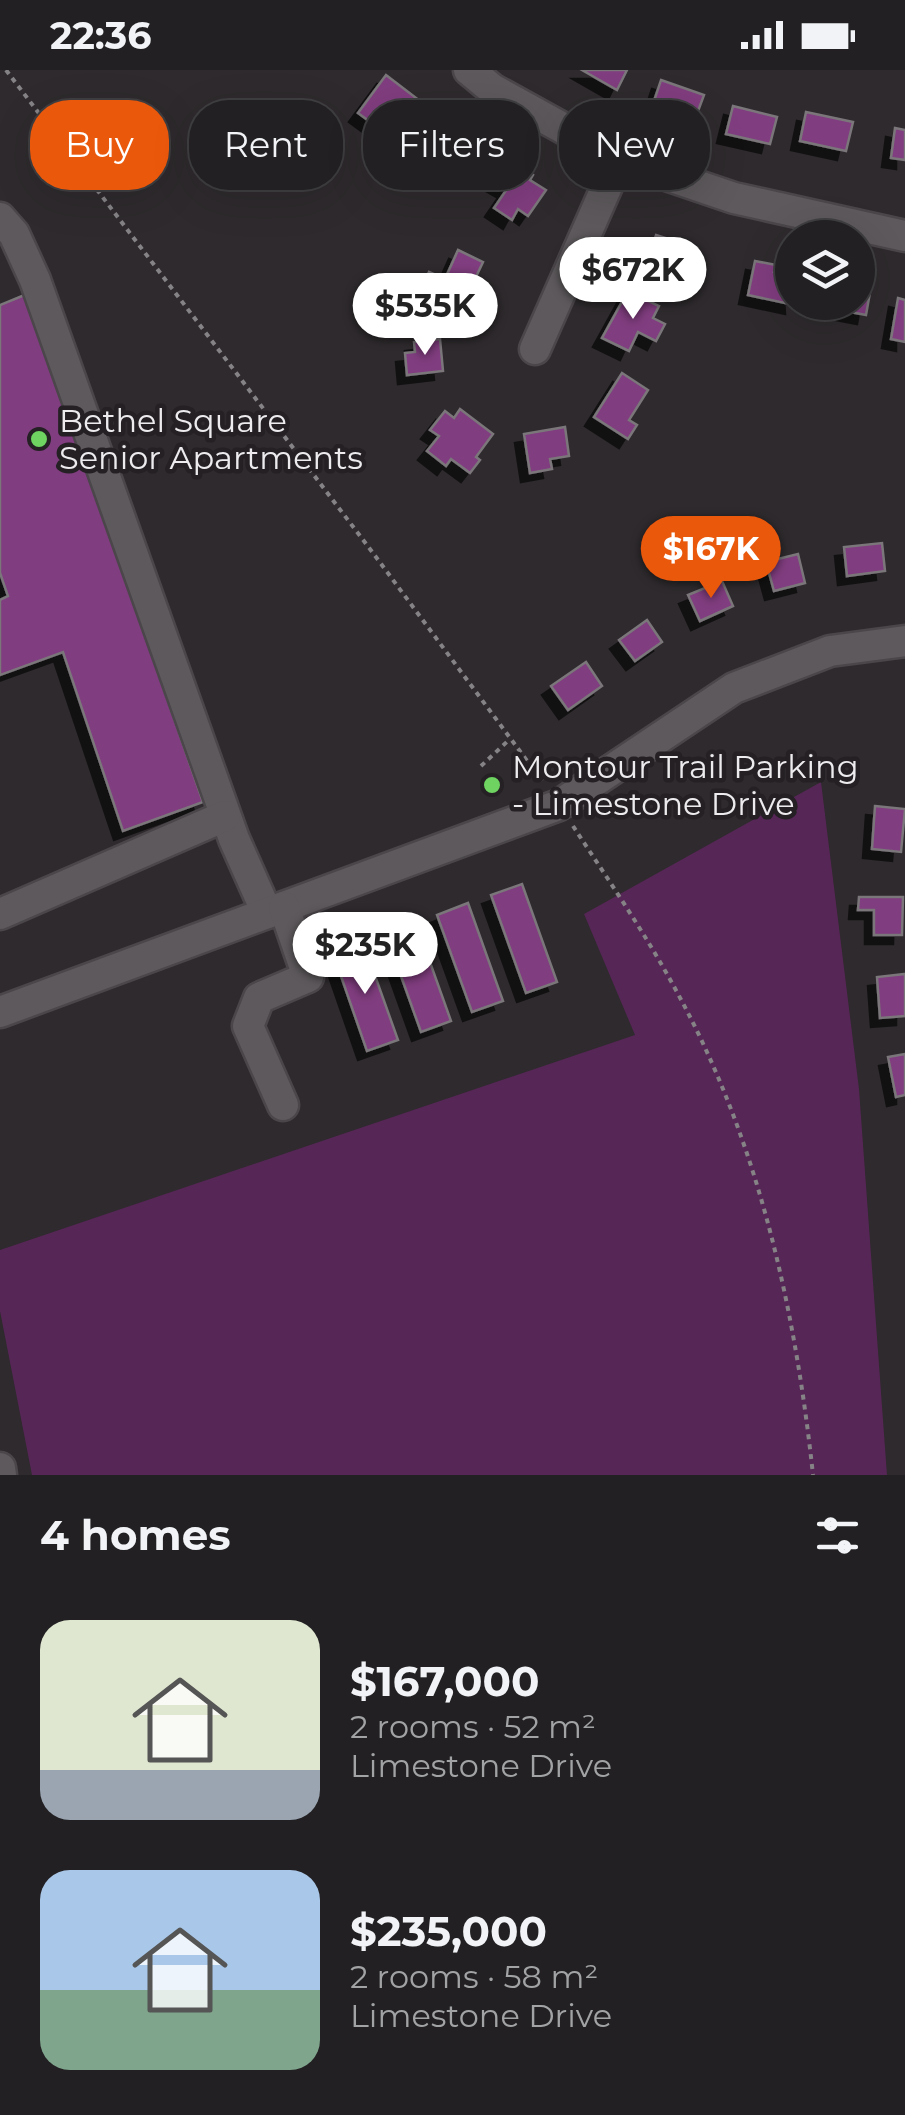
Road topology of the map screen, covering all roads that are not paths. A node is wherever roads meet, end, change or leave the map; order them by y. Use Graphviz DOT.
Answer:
graph roads {
  1 [pos="469,70"];
  2 [pos="559,126"];
  3 [pos="604,190"];
  4 [pos="710,190"];
  5 [pos="0,218"];
  6 [pos="905,236"];
  7 [pos="535,348"];
  8 [pos="905,641"];
  9 [pos="225,816"];
  10 [pos="275,910"];
  11 [pos="0,914"];
  12 [pos="0,1012"];
  13 [pos="284,1105"];
  1 -- 2 [label="street"];
  3 -- 7 [label="street"];
  4 -- 6 [label="street"];
  5 -- 9 [label="street"];
  8 -- 10 [label="street"];
  9 -- 10 [label="street"];
  9 -- 11 [label="street"];
  10 -- 12 [label="street"];
  10 -- 13 [label="street"];
}
